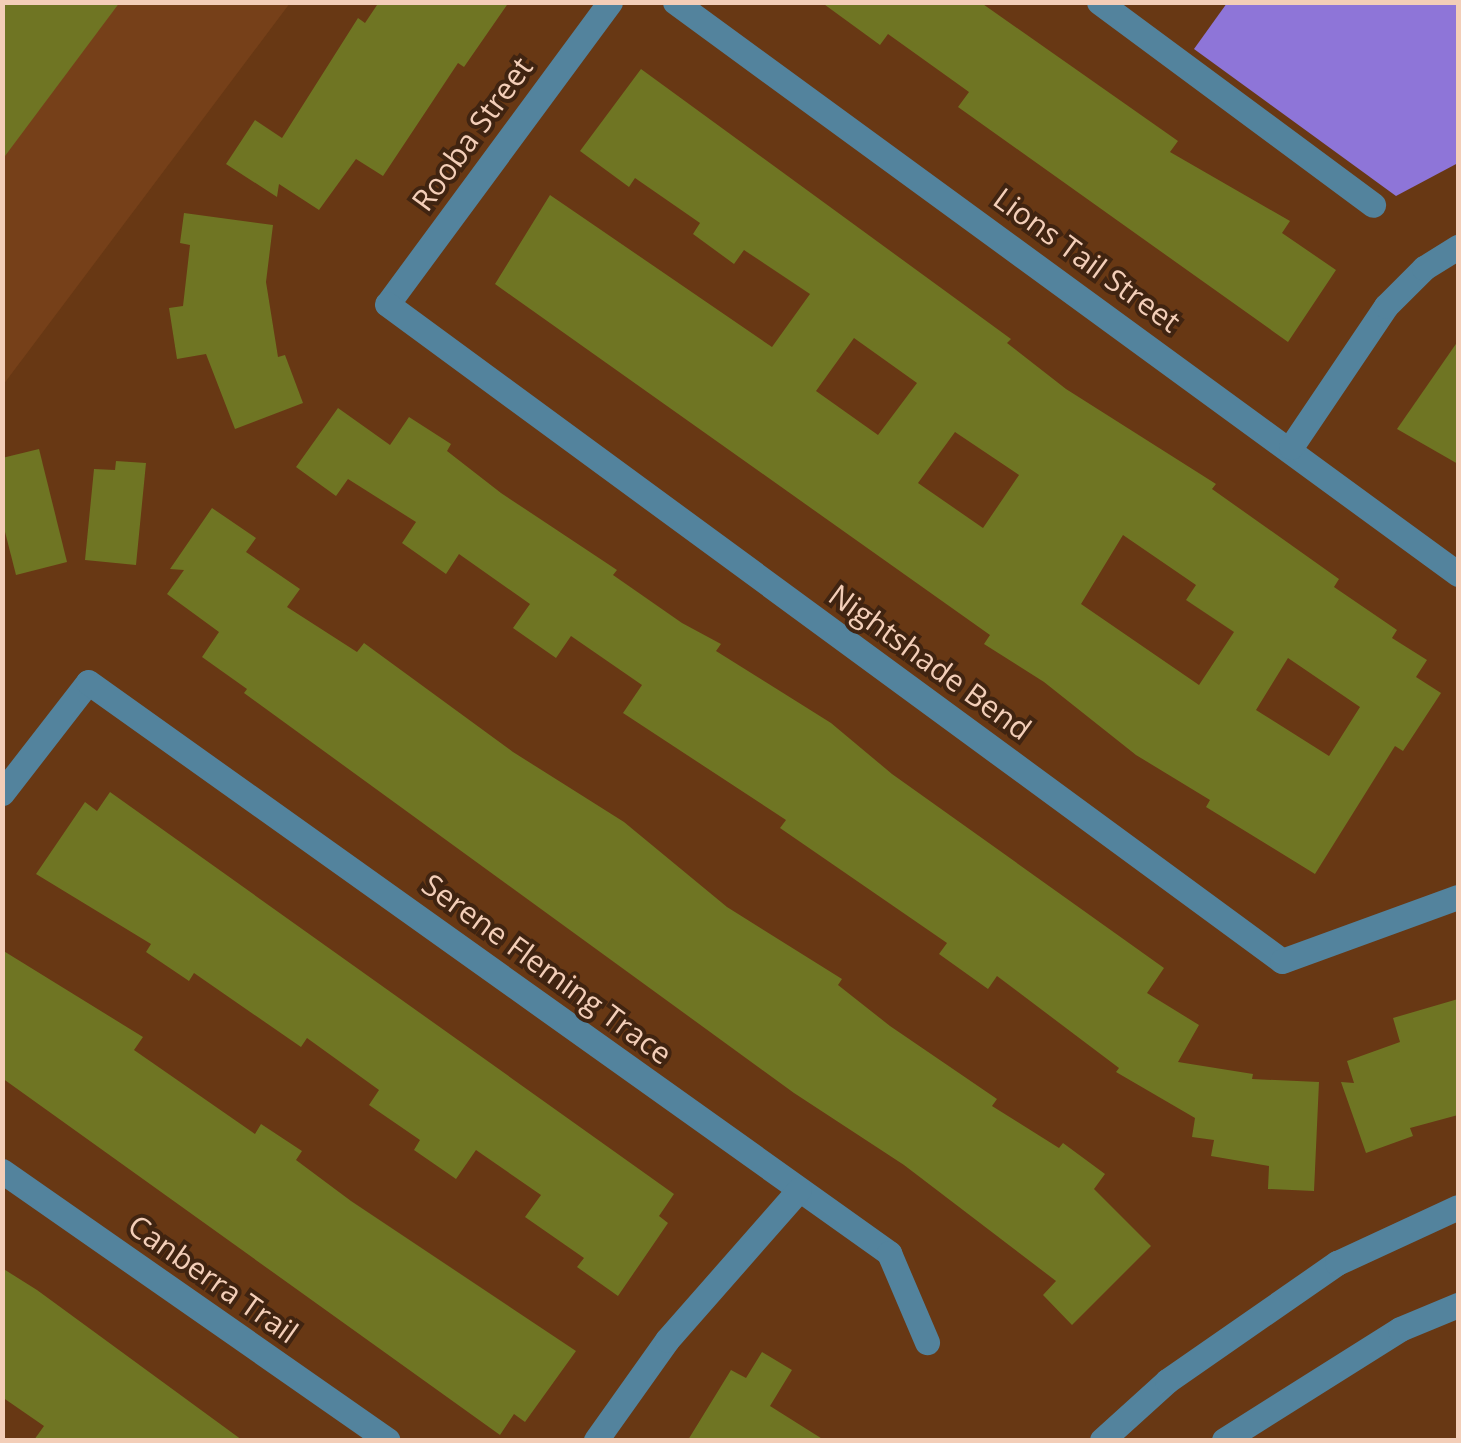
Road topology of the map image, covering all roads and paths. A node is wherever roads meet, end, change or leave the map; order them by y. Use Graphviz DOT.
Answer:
graph roads {
  1 [pos="610,2"];
  2 [pos="675,2"];
  3 [pos="1100,2"];
  4 [pos="1374,205"];
  5 [pos="1458,247"];
  6 [pos="387,304"];
  7 [pos="1291,447"];
  8 [pos="1458,574"];
  9 [pos="2,793"];
  10 [pos="1458,897"];
  11 [pos="2,1172"];
  12 [pos="799,1190"];
  13 [pos="1458,1207"];
  14 [pos="1458,1305"];
  15 [pos="928,1342"];
  16 [pos="387,1440"];
  17 [pos="596,1440"];
  18 [pos="1102,1440"];
  19 [pos="1224,1440"];
  1 -- 6 [label="street, Rooba Street"];
  2 -- 7 [label="street, Lions Tail Street"];
  3 -- 4 [label="street"];
  5 -- 7 [label="street"];
  6 -- 10 [label="street, Nightshade Bend"];
  7 -- 8 [label="street, Lions Tail Street"];
  9 -- 12 [label="street, Serene Fleming Trace"];
  11 -- 16 [label="street, Canberra Trail"];
  12 -- 15 [label="street, Serene Fleming Trace"];
  12 -- 17 [label="street"];
  13 -- 18 [label="street"];
  14 -- 19 [label="street"];
}
